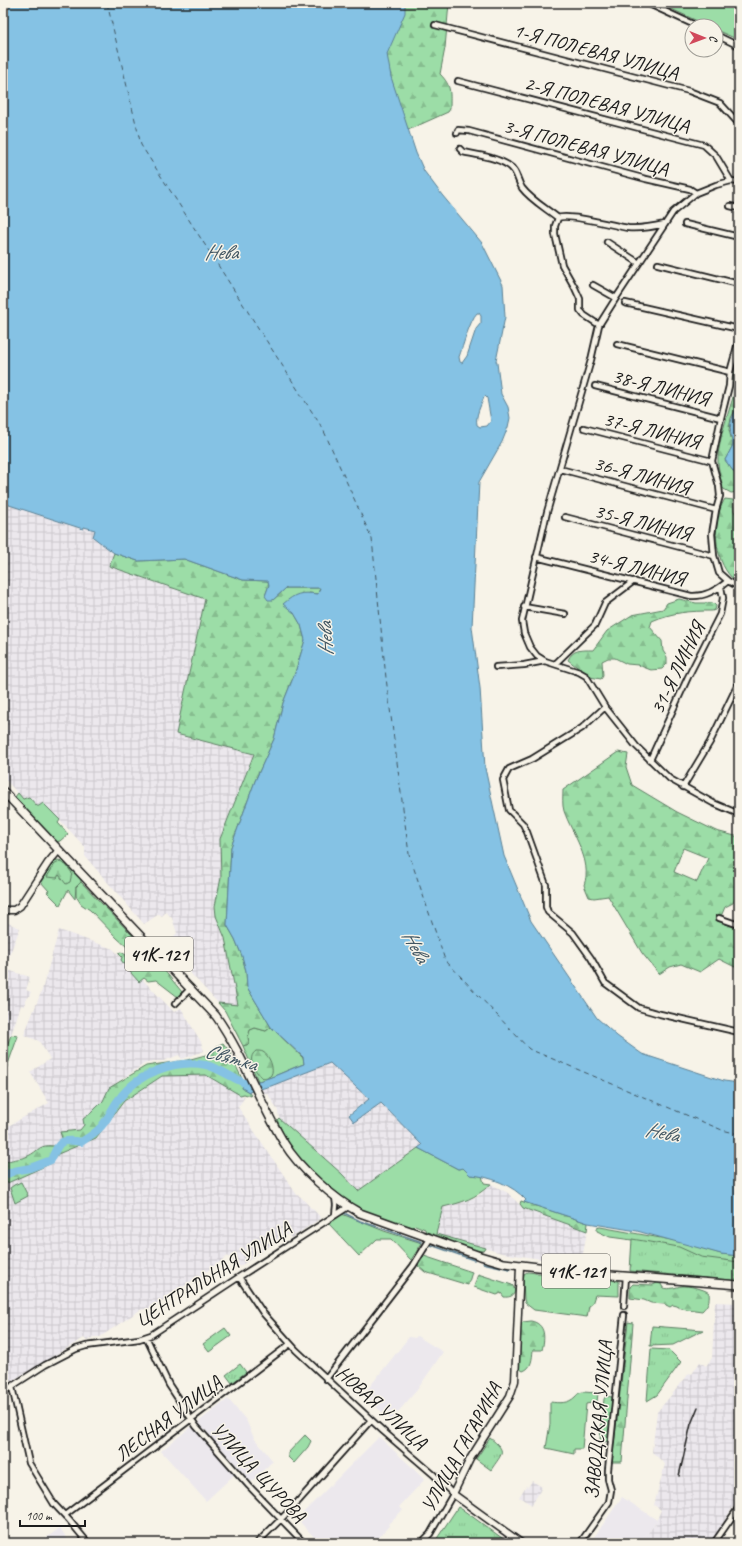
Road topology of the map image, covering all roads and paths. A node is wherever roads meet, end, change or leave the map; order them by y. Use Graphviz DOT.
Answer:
graph roads {
  1 [pos="647,3"];
  2 [pos="684,20"];
  3 [pos="435,25"];
  4 [pos="724,39"];
  5 [pos="739,46"];
  6 [pos="458,81"];
  7 [pos="739,124"];
  8 [pos="457,132"];
  9 [pos="460,149"];
  10 [pos="731,181"];
  11 [pos="739,182"];
  12 [pos="696,193"];
  13 [pos="730,206"];
  14 [pos="739,208"];
  15 [pos="558,218"];
  16 [pos="665,224"];
  17 [pos="685,224"];
  18 [pos="739,237"];
  19 [pos="607,242"];
  20 [pos="639,263"];
  21 [pos="658,264"];
  22 [pos="739,284"];
  23 [pos="593,285"];
  24 [pos="616,298"];
  25 [pos="625,303"];
  26 [pos="599,325"];
  27 [pos="739,329"];
  28 [pos="739,339"];
  29 [pos="617,344"];
  30 [pos="730,372"];
  31 [pos="595,386"];
  32 [pos="721,418"];
  33 [pos="584,428"];
  34 [pos="712,461"];
  35 [pos="560,469"];
  36 [pos="716,510"];
  37 [pos="565,517"];
  38 [pos="714,556"];
  39 [pos="536,557"];
  40 [pos="634,581"];
  41 [pos="728,581"];
  42 [pos="720,587"];
  43 [pos="739,587"];
  44 [pos="524,607"];
  45 [pos="565,614"];
  46 [pos="545,661"];
  47 [pos="555,664"];
  48 [pos="496,667"];
  49 [pos="739,682"];
  50 [pos="605,707"];
  51 [pos="650,760"];
  52 [pos="683,787"];
  53 [pos="3,790"];
  54 [pos="739,814"];
  55 [pos="59,850"];
  56 [pos="3,910"];
  57 [pos="719,918"];
  58 [pos="739,925"];
  59 [pos="191,988"];
  60 [pos="175,1004"];
  61 [pos="739,1032"];
  62 [pos="334,1196"];
  63 [pos="348,1207"];
  64 [pos="334,1215"];
  65 [pos="430,1239"];
  66 [pos="520,1266"];
  67 [pos="626,1276"];
  68 [pos="239,1277"];
  69 [pos="739,1285"];
  70 [pos="624,1306"];
  71 [pos="624,1315"];
  72 [pos="146,1337"];
  73 [pos="290,1344"];
  74 [pos="326,1379"];
  75 [pos="12,1387"];
  76 [pos="3,1392"];
  77 [pos="191,1419"];
  78 [pos="371,1420"];
  79 [pos="453,1494"];
  80 [pos="739,1507"];
  81 [pos="65,1515"];
  82 [pos="281,1519"];
  83 [pos="88,1543"];
  84 [pos="257,1543"];
  85 [pos="304,1543"];
  86 [pos="421,1543"];
  87 [pos="521,1543"];
  88 [pos="580,1543"];
  89 [pos="714,1543"];
  1 -- 2 [label="street"];
  3 -- 7 [label="street, 1-Я ПОЛЕВАЯ УЛИЦА"];
  4 -- 5 [label="street"];
  6 -- 10 [label="street, 2-Я ПОЛЕВАЯ УЛИЦА"];
  8 -- 12 [label="street, 3-Я ПОЛЕВАЯ УЛИЦА"];
  9 -- 15 [label="street"];
  10 -- 11 [label="street"];
  10 -- 12 [label="street"];
  12 -- 16 [label="street"];
  13 -- 14 [label="street"];
  15 -- 16 [label="street"];
  15 -- 26 [label="street"];
  16 -- 20 [label="street"];
  17 -- 18 [label="street"];
  19 -- 20 [label="street"];
  20 -- 24 [label="street"];
  21 -- 22 [label="street"];
  23 -- 24 [label="street"];
  24 -- 26 [label="street"];
  25 -- 27 [label="street"];
  26 -- 35 [label="street"];
  28 -- 30 [label="street"];
  29 -- 30 [label="street"];
  30 -- 32 [label="street"];
  31 -- 32 [label="street, 38-Я ЛИНИЯ"];
  32 -- 34 [label="street"];
  33 -- 34 [label="street, 37-Я ЛИНИЯ"];
  34 -- 36 [label="street"];
  35 -- 36 [label="street, 36-Я ЛИНИЯ"];
  35 -- 39 [label="street"];
  36 -- 38 [label="street"];
  37 -- 38 [label="street, 35-Я ЛИНИЯ"];
  38 -- 41 [label="street"];
  39 -- 40 [label="street, 34-Я ЛИНИЯ"];
  39 -- 44 [label="street"];
  40 -- 42 [label="street, 34-Я ЛИНИЯ"];
  40 -- 47 [label="street"];
  41 -- 42 [label="street, 34-Я ЛИНИЯ"];
  41 -- 43 [label="street"];
  42 -- 51 [label="street, 31-Я ЛИНИЯ"];
  44 -- 45 [label="street"];
  44 -- 46 [label="street"];
  46 -- 47 [label="street"];
  46 -- 48 [label="street"];
  47 -- 50 [label="street"];
  49 -- 52 [label="street"];
  50 -- 51 [label="street"];
  50 -- 61 [label="street"];
  51 -- 52 [label="street"];
  52 -- 54 [label="street"];
  53 -- 55 [label="main road, 41К-121"];
  55 -- 56 [label="street"];
  55 -- 59 [label="main road, 41К-121"];
  57 -- 58 [label="street"];
  59 -- 60 [label="street"];
  59 -- 62 [label="main road, 41К-121"];
  62 -- 63 [label="main road, 41К-121"];
  62 -- 64 [label="street"];
  63 -- 64 [label="street, ЦЕНТРАЛЬНАЯ УЛИЦА"];
  63 -- 65 [label="main road, 41К-121"];
  64 -- 68 [label="street, ЦЕНТРАЛЬНАЯ УЛИЦА"];
  65 -- 66 [label="main road, 41К-121"];
  65 -- 74 [label="street"];
  66 -- 67 [label="main road, 41К-121"];
  66 -- 79 [label="street, УЛИЦА ГАГАРИНА"];
  67 -- 69 [label="main road, 41К-121"];
  67 -- 70 [label="street"];
  68 -- 72 [label="street, ЦЕНТРАЛЬНАЯ УЛИЦА"];
  68 -- 73 [label="street, НОВАЯ УЛИЦА"];
  71 -- 88 [label="street, ЗАВОДСКАЯ УЛИЦА"];
  72 -- 75 [label="street, ЦЕНТРАЛЬНАЯ УЛИЦА"];
  72 -- 77 [label="street, УЛИЦА ЩУРОВА"];
  73 -- 74 [label="street, НОВАЯ УЛИЦА"];
  73 -- 77 [label="street, ЛЕСНАЯ УЛИЦА"];
  74 -- 78 [label="street, НОВАЯ УЛИЦА"];
  75 -- 76 [label="street, ЦЕНТРАЛЬНАЯ УЛИЦА"];
  75 -- 81 [label="street"];
  77 -- 81 [label="street, ЛЕСНАЯ УЛИЦА"];
  77 -- 82 [label="street, УЛИЦА ЩУРОВА"];
  78 -- 79 [label="street, НОВАЯ УЛИЦА"];
  78 -- 82 [label="street"];
  79 -- 86 [label="street, УЛИЦА ГАГАРИНА"];
  79 -- 87 [label="street, НОВАЯ УЛИЦА"];
  80 -- 89 [label="street"];
  81 -- 83 [label="street"];
  82 -- 84 [label="street"];
  82 -- 85 [label="street, УЛИЦА ЩУРОВА"];
}
